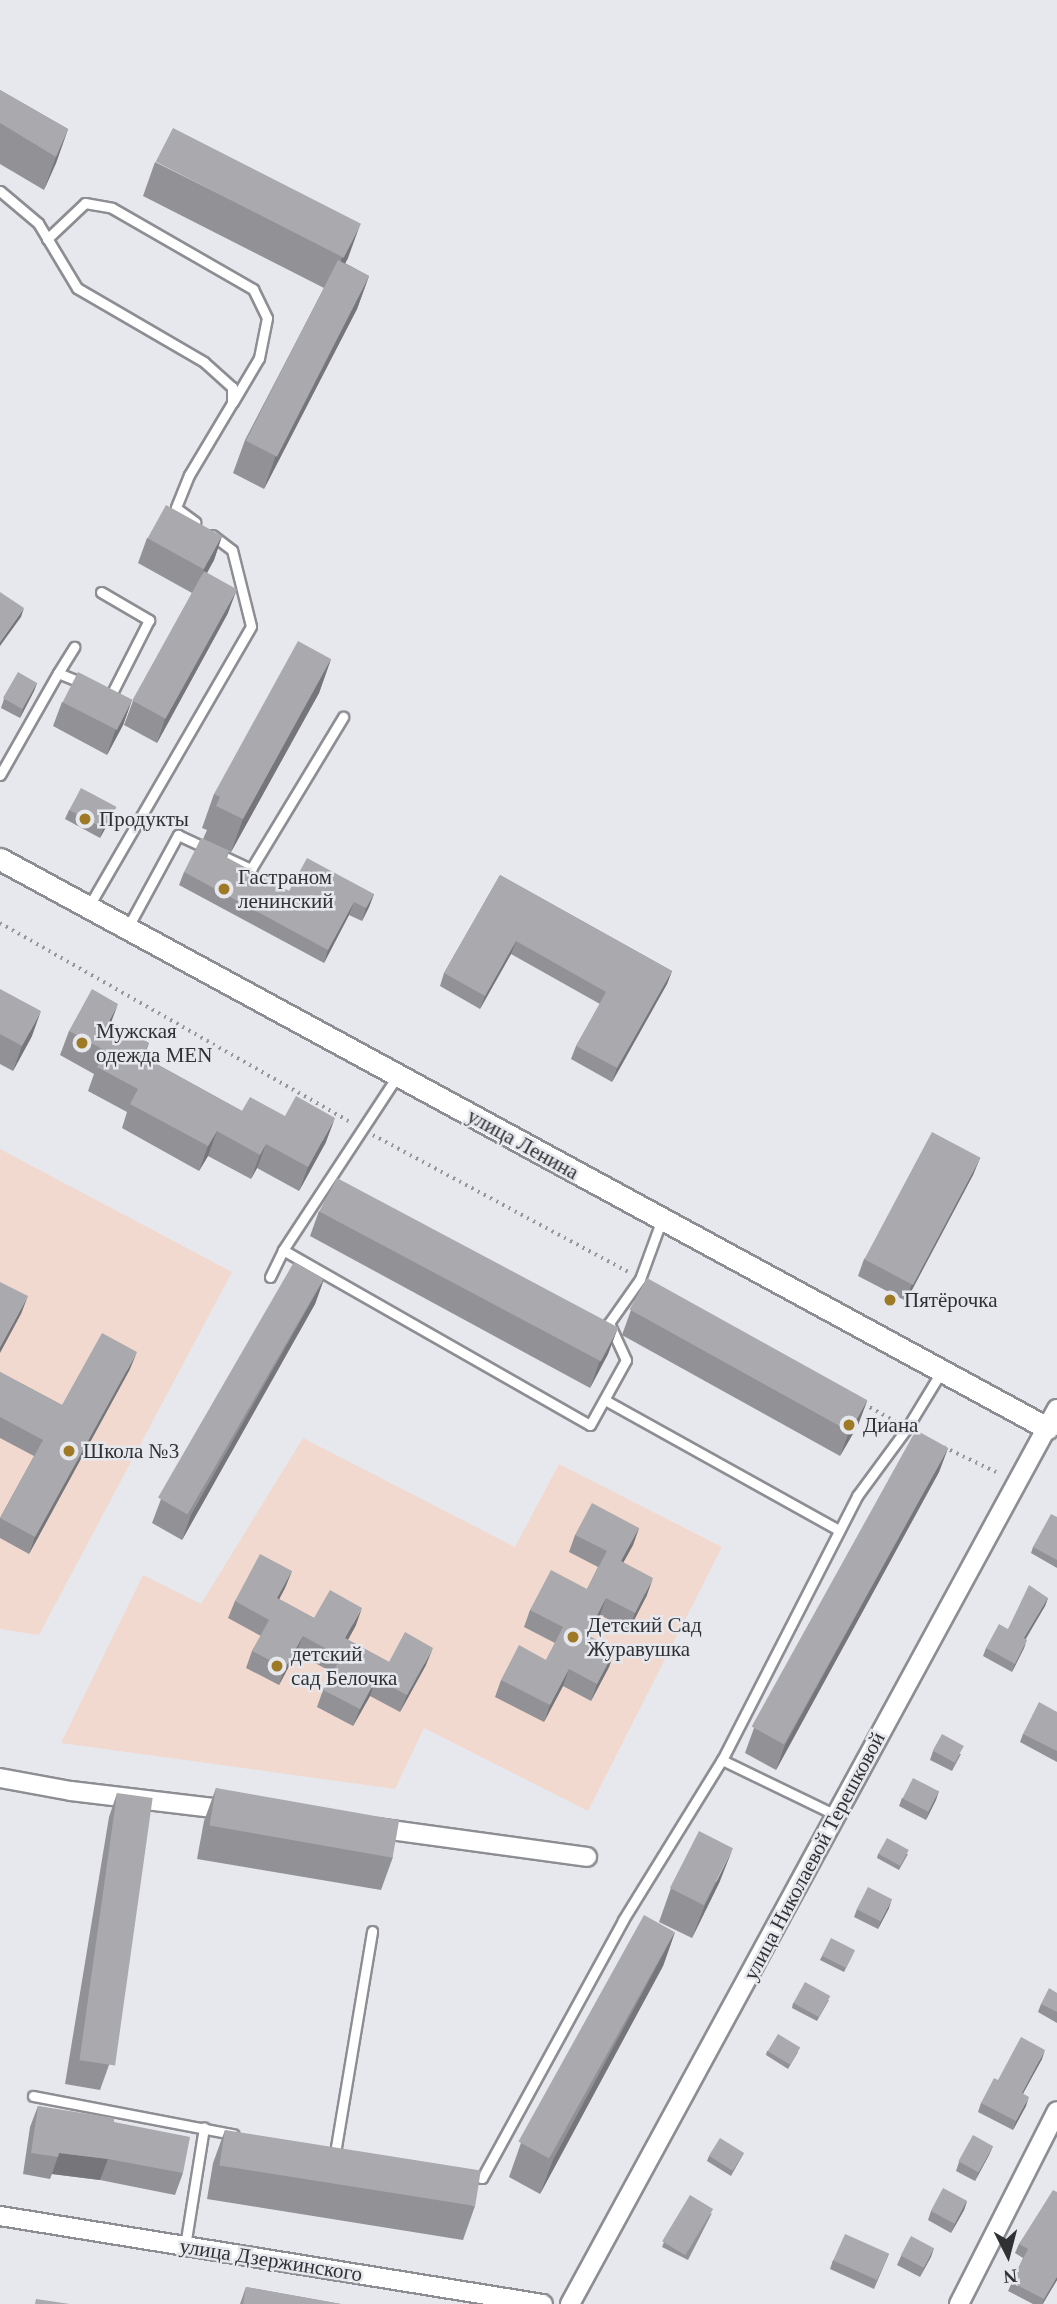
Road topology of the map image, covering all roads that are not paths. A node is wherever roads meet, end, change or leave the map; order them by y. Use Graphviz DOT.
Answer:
graph roads {
  1 [pos="0,191"];
  2 [pos="47,239"];
  3 [pos="232,403"];
  4 [pos="101,592"];
  5 [pos="74,648"];
  6 [pos="58,673"];
  7 [pos="90,686"];
  8 [pos="101,691"];
  9 [pos="343,717"];
  10 [pos="0,775"];
  11 [pos="0,859"];
  12 [pos="88,907"];
  13 [pos="127,929"];
  14 [pos="398,1076"];
  15 [pos="662,1219"];
  16 [pos="283,1250"];
  17 [pos="270,1277"];
  18 [pos="941,1372"];
  19 [pos="604,1400"];
  20 [pos="1057,1409"];
  21 [pos="1047,1428"];
  22 [pos="839,1530"];
  23 [pos="722,1760"];
  24 [pos="0,1778"];
  25 [pos="247,1812"];
  26 [pos="836,1815"];
  27 [pos="356,1826"];
  28 [pos="587,1857"];
  29 [pos="372,1931"];
  30 [pos="33,2096"];
  31 [pos="1057,2111"];
  32 [pos="204,2128"];
  33 [pos="243,2136"];
  34 [pos="322,2151"];
  35 [pos="335,2153"];
  36 [pos="348,2155"];
  37 [pos="455,2173"];
  38 [pos="0,2216"];
  39 [pos="185,2246"];
  40 [pos="543,2304"];
  41 [pos="570,2304"];
  42 [pos="959,2304"];
  1 -- 2 [label="lane"];
  2 -- 3 [label="lane"];
  2 -- 3 [label="lane"];
  3 -- 12 [label="lane"];
  4 -- 8 [label="lane"];
  5 -- 6 [label="lane"];
  6 -- 7 [label="lane"];
  6 -- 10 [label="lane"];
  9 -- 13 [label="lane"];
  11 -- 12 [label="street, улица Ленина"];
  12 -- 13 [label="street, улица Ленина"];
  13 -- 14 [label="street, улица Ленина"];
  14 -- 15 [label="street, улица Ленина"];
  14 -- 16 [label="lane"];
  15 -- 18 [label="street, улица Ленина"];
  15 -- 19 [label="lane"];
  16 -- 17 [label="lane"];
  16 -- 19 [label="lane"];
  18 -- 21 [label="street, улица Ленина"];
  18 -- 22 [label="lane"];
  19 -- 22 [label="lane"];
  20 -- 21 [label="street, улица Николаевой Терешковой"];
  21 -- 26 [label="street, улица Николаевой Терешковой"];
  22 -- 23 [label="lane"];
  23 -- 26 [label="lane"];
  23 -- 37 [label="lane"];
  24 -- 25 [label="street"];
  26 -- 41 [label="street, улица Николаевой Терешковой"];
  27 -- 28 [label="street"];
  29 -- 35 [label="lane"];
  30 -- 32 [label="lane"];
  31 -- 42 [label="street"];
  32 -- 33 [label="lane"];
  32 -- 39 [label="lane"];
  34 -- 35 [label="lane"];
  35 -- 36 [label="lane"];
  38 -- 39 [label="street, улица Дзержинского"];
  39 -- 40 [label="street, улица Дзержинского"];
}
